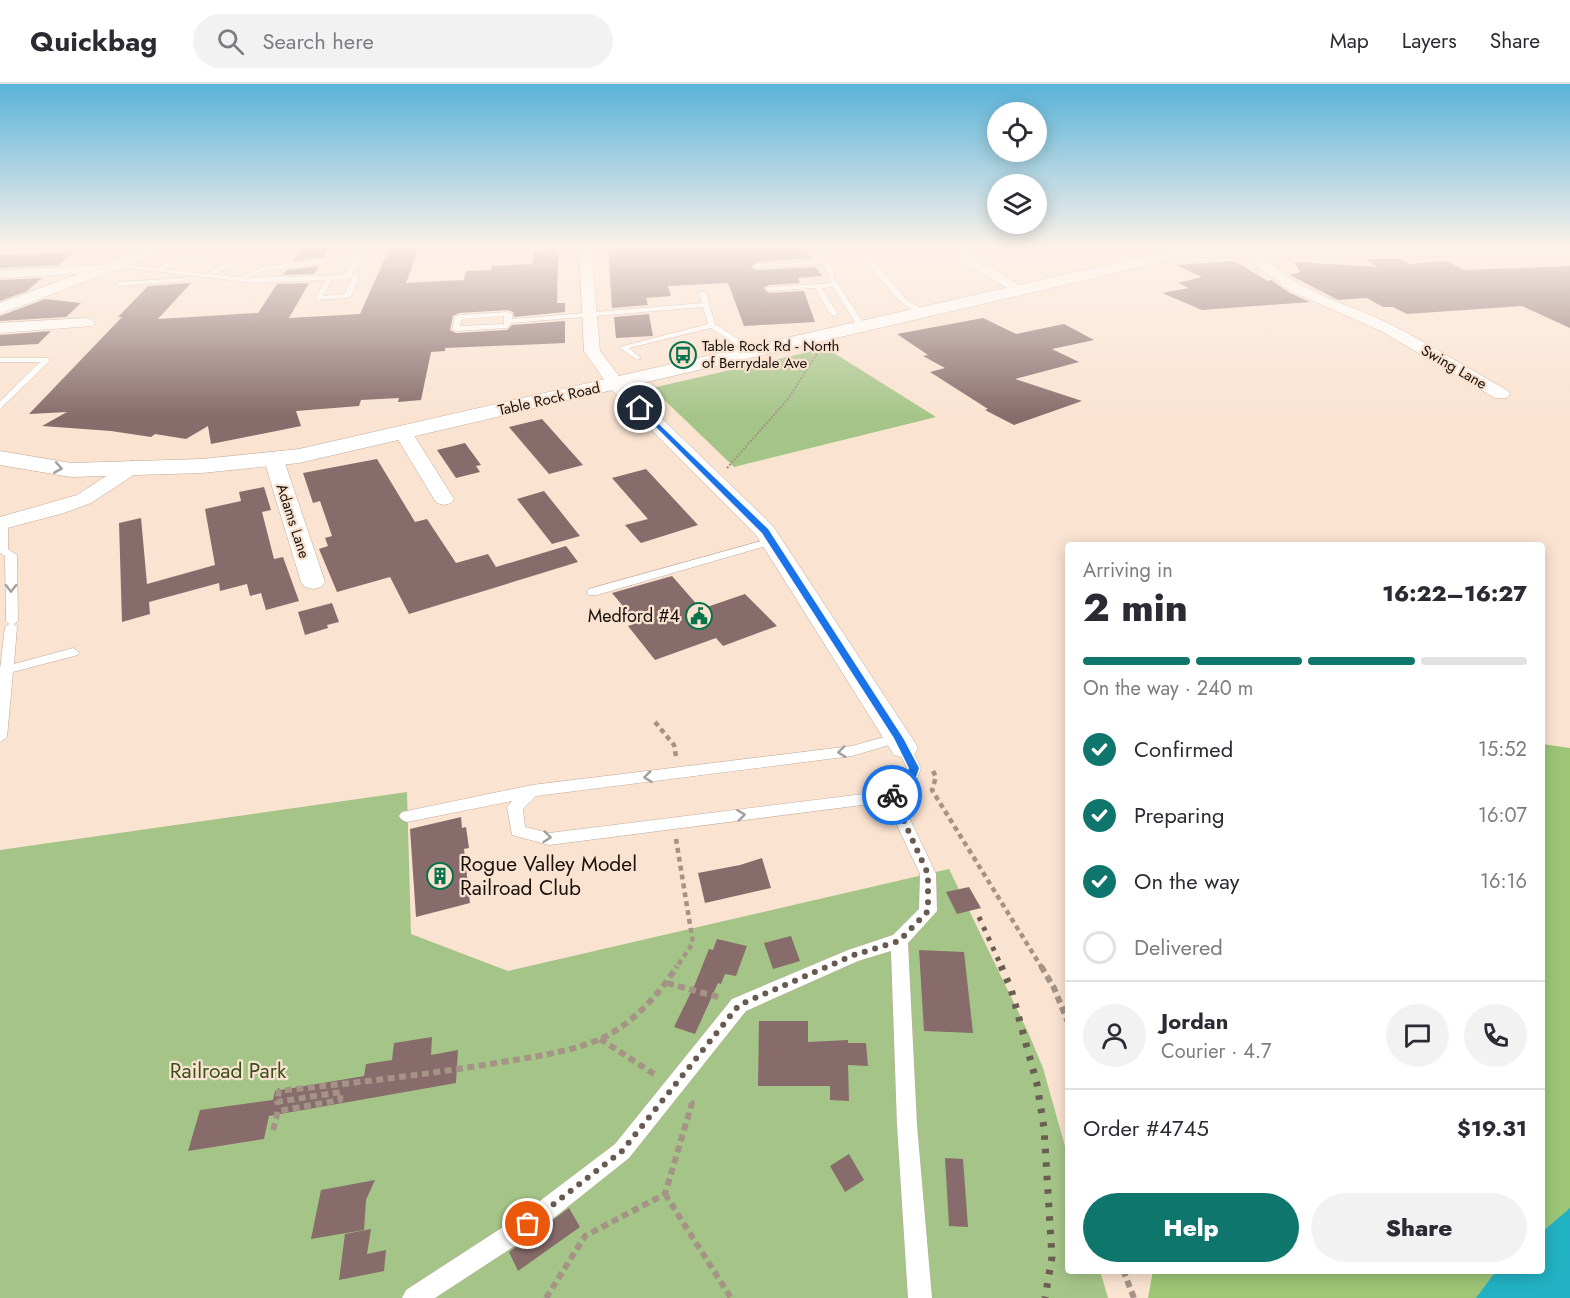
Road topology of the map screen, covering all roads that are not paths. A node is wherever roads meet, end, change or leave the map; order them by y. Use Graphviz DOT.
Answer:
graph roads {
  1 [pos="14,304"];
  2 [pos="588,304"];
  3 [pos="828,304"];
  4 [pos="848,304"];
  5 [pos="906,304"];
  6 [pos="963,304"];
  7 [pos="1331,304"];
  8 [pos="706,305"];
  9 [pos="0,309"];
  10 [pos="923,313"];
  11 [pos="588,314"];
  12 [pos="834,315"];
  13 [pos="508,321"];
  14 [pos="87,323"];
  15 [pos="712,325"];
  16 [pos="862,327"];
  17 [pos="0,328"];
  18 [pos="753,352"];
  19 [pos="637,358"];
  20 [pos="0,360"];
  21 [pos="616,384"];
  22 [pos="1500,393"];
  23 [pos="0,406"];
  24 [pos="403,434"];
  25 [pos="0,439"];
  26 [pos="0,458"];
  27 [pos="274,460"];
  28 [pos="133,467"];
  29 [pos="444,499"];
  30 [pos="2,523"];
  31 [pos="772,541"];
  32 [pos="313,582"];
  33 [pos="593,592"];
  34 [pos="73,652"];
  35 [pos="6,670"];
  36 [pos="0,737"];
  37 [pos="901,743"];
  38 [pos="532,791"];
  39 [pos="891,796"];
  40 [pos="407,816"];
  41 [pos="899,941"];
  42 [pos="414,1298"];
  43 [pos="920,1298"];
  1 -- 9 [label="main road"];
  2 -- 11 [label="street"];
  3 -- 12 [label="lane"];
  4 -- 16 [label="lane"];
  5 -- 10 [label="lane"];
  6 -- 10 [label="main road, Table Rock Road"];
  7 -- 22 [label="street, Swing Lane"];
  8 -- 11 [label="lane"];
  8 -- 15 [label="lane"];
  10 -- 16 [label="main road, Table Rock Road"];
  11 -- 13 [label="lane"];
  11 -- 21 [label="street"];
  13 -- 13 [label="lane"];
  14 -- 17 [label="street"];
  15 -- 18 [label="lane"];
  15 -- 19 [label="lane"];
  16 -- 18 [label="main road, Table Rock Road"];
  18 -- 21 [label="main road, Table Rock Road"];
  20 -- 23 [label="lane"];
  21 -- 24 [label="main road, Table Rock Road"];
  21 -- 31 [label="street"];
  24 -- 27 [label="main road, Table Rock Road"];
  24 -- 29 [label="street"];
  25 -- 28 [label="main road"];
  26 -- 28 [label="main road, one-way"];
  27 -- 28 [label="main road, Table Rock Road"];
  27 -- 32 [label="street, Adams Lane"];
  28 -- 30 [label="street"];
  30 -- 35 [label="lane, one-way"];
  31 -- 33 [label="lane"];
  31 -- 37 [label="street"];
  34 -- 35 [label="lane"];
  35 -- 36 [label="lane"];
  37 -- 38 [label="lane, one-way"];
  37 -- 39 [label="lane"];
  38 -- 39 [label="lane, one-way"];
  38 -- 40 [label="lane"];
  39 -- 41 [label="lane"];
  41 -- 42 [label="lane"];
  41 -- 43 [label="lane"];
}
